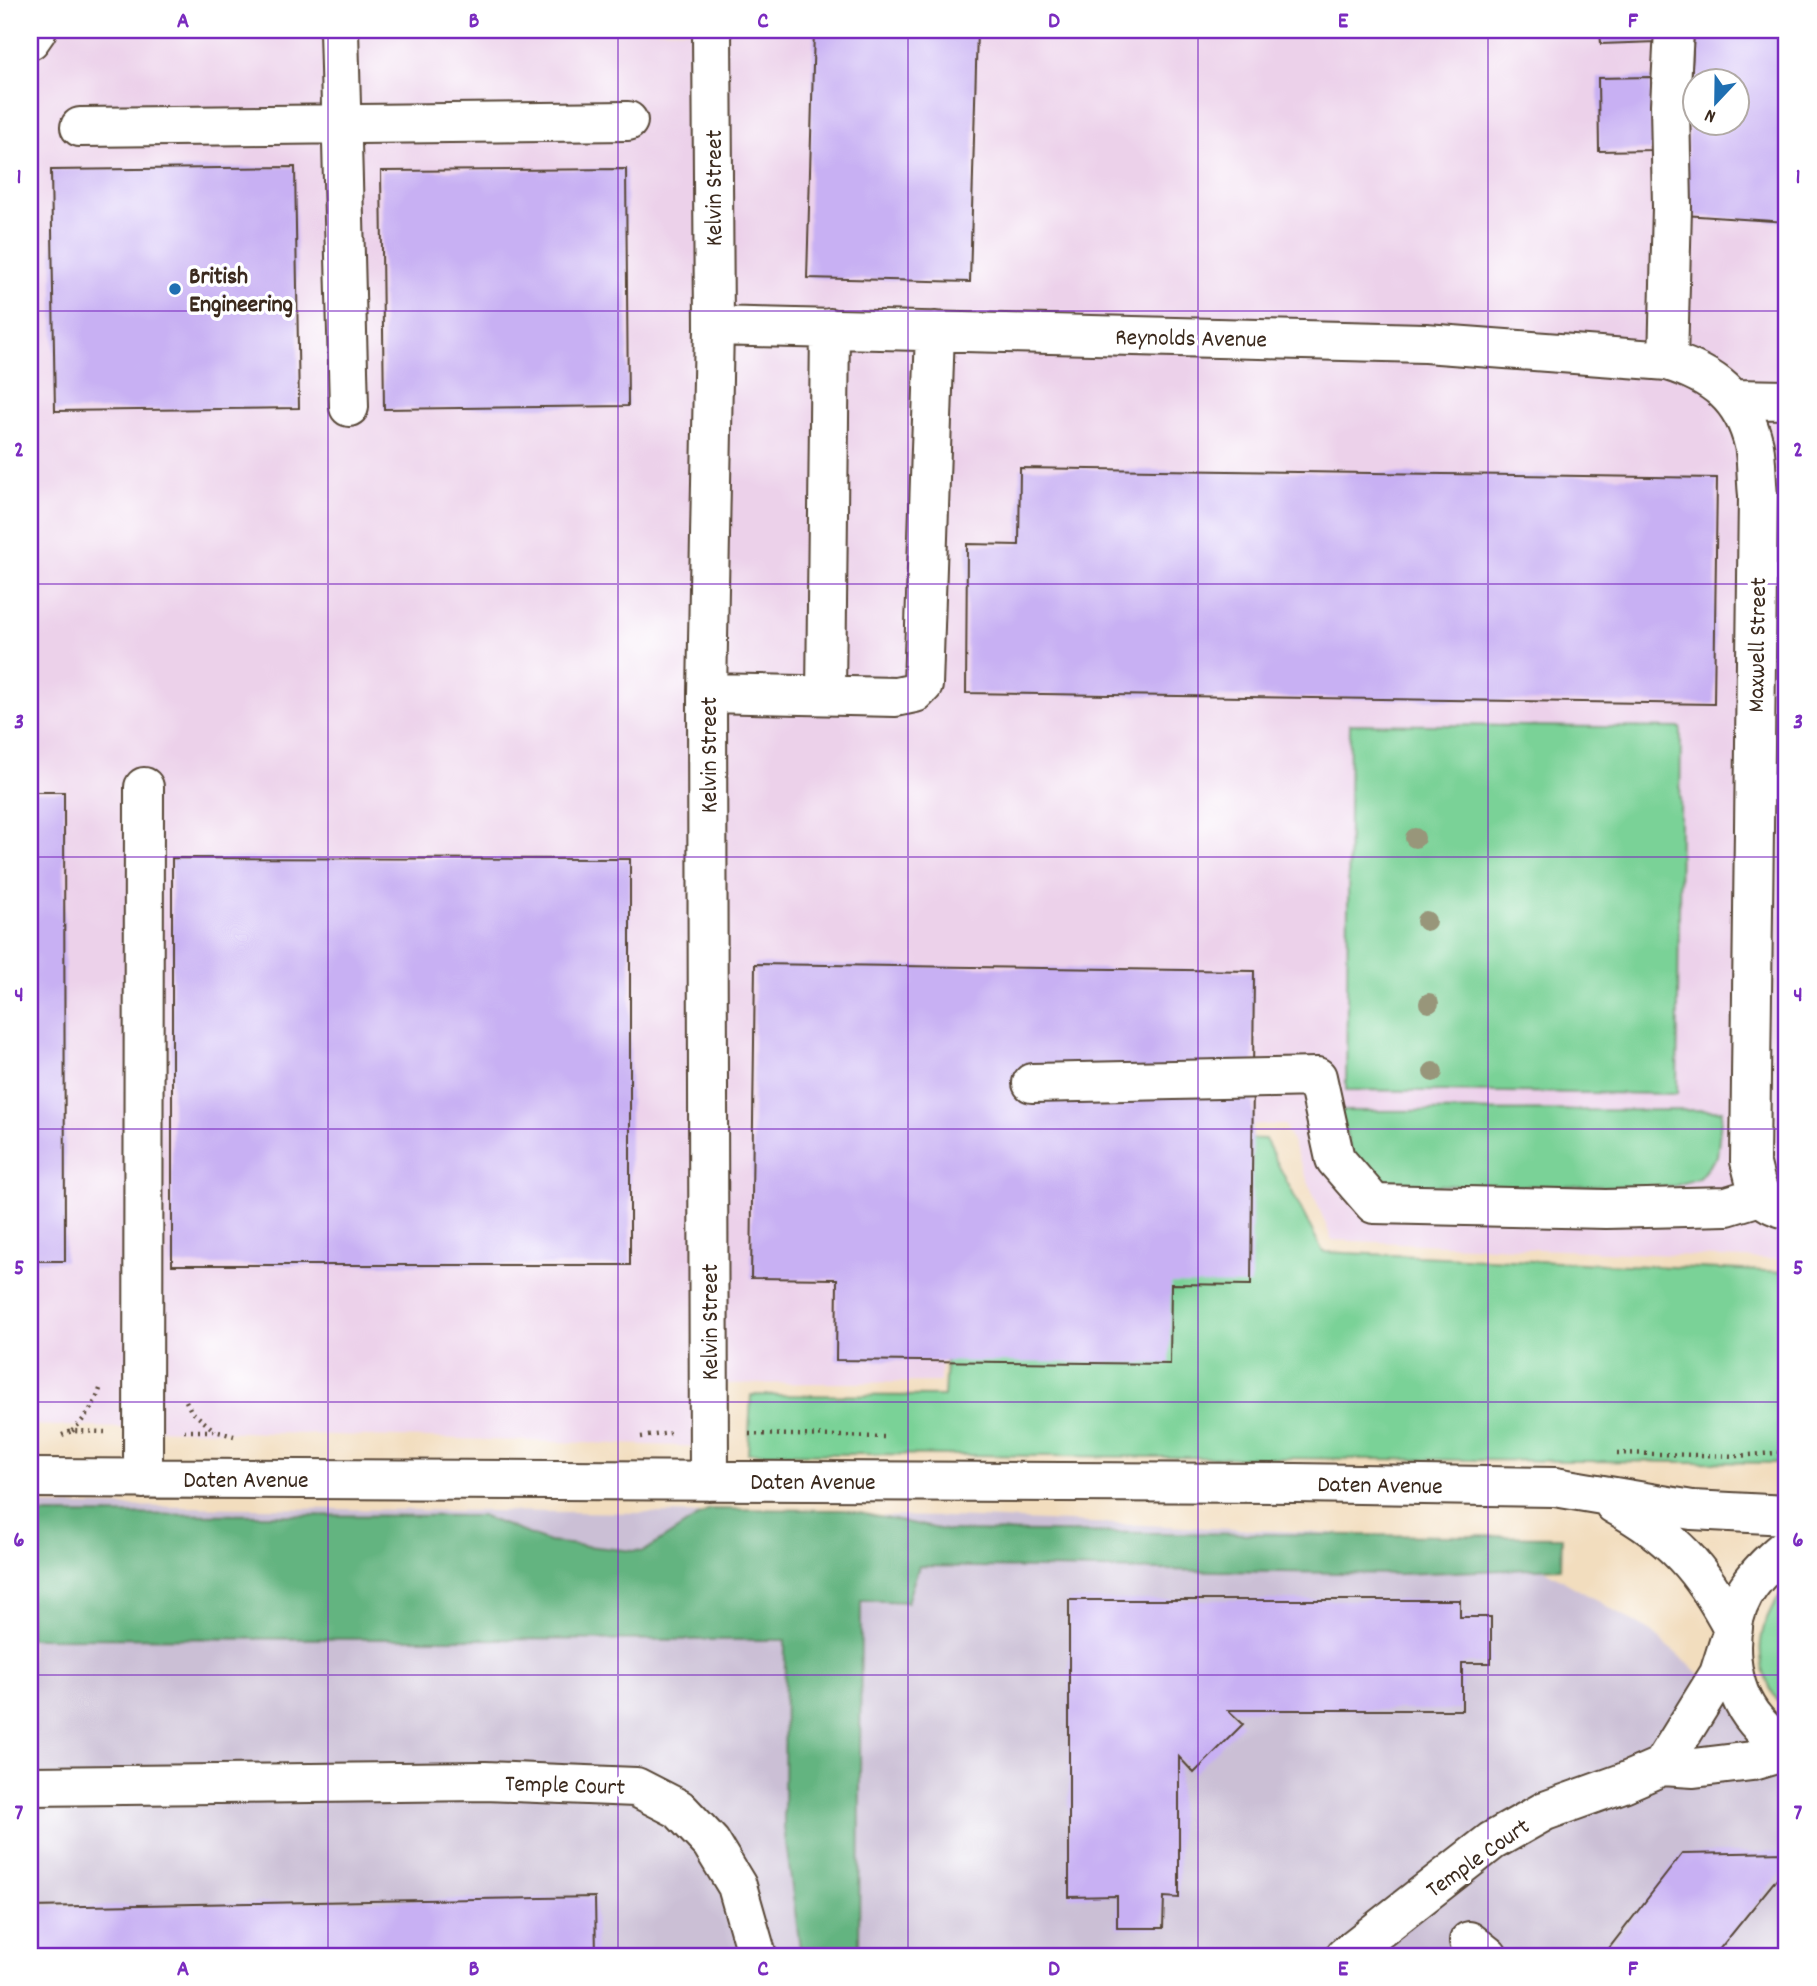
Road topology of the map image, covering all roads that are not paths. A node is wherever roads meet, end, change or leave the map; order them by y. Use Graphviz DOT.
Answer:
graph roads {
  1 [pos="37,30"];
  2 [pos="339,30"];
  3 [pos="712,30"];
  4 [pos="1674,30"];
  5 [pos="30,40"];
  6 [pos="628,121"];
  7 [pos="342,124"];
  8 [pos="80,127"];
  9 [pos="714,326"];
  10 [pos="830,328"];
  11 [pos="935,331"];
  12 [pos="1668,361"];
  13 [pos="1734,399"];
  14 [pos="1787,400"];
  15 [pos="349,407"];
  16 [pos="1772,495"];
  17 [pos="707,693"];
  18 [pos="826,695"];
  19 [pos="144,787"];
  20 [pos="1032,1083"];
  21 [pos="1773,1203"];
  22 [pos="30,1478"];
  23 [pos="143,1479"];
  24 [pos="709,1481"];
  25 [pos="1596,1495"];
  26 [pos="1787,1515"];
  27 [pos="1787,1547"];
  28 [pos="1732,1630"];
  29 [pos="1787,1751"];
  30 [pos="1662,1766"];
  31 [pos="30,1786"];
  32 [pos="757,1956"];
  33 [pos="1345,1956"];
  1 -- 5 [label="street"];
  2 -- 7 [label="street"];
  3 -- 9 [label="street, Kelvin Street"];
  4 -- 12 [label="street"];
  6 -- 7 [label="street"];
  7 -- 8 [label="street"];
  7 -- 15 [label="street"];
  9 -- 10 [label="street, Reynolds Avenue"];
  9 -- 17 [label="street, Kelvin Street"];
  10 -- 11 [label="street, Reynolds Avenue"];
  10 -- 18 [label="street"];
  11 -- 12 [label="street, Reynolds Avenue"];
  11 -- 18 [label="street"];
  12 -- 13 [label="street, Maxwell Street"];
  13 -- 14 [label="street"];
  13 -- 16 [label="street, Maxwell Street"];
  16 -- 21 [label="street, Maxwell Street"];
  17 -- 18 [label="street"];
  17 -- 24 [label="street, Kelvin Street"];
  19 -- 23 [label="street"];
  20 -- 21 [label="street"];
  22 -- 23 [label="street, Daten Avenue"];
  23 -- 24 [label="street, Daten Avenue"];
  24 -- 25 [label="street, Daten Avenue"];
  25 -- 26 [label="street, Daten Avenue"];
  25 -- 28 [label="street, Daten Avenue"];
  27 -- 28 [label="street"];
  28 -- 29 [label="street"];
  28 -- 30 [label="street"];
  29 -- 30 [label="street, Temple Court"];
  30 -- 33 [label="street, Temple Court"];
  31 -- 32 [label="street, Temple Court"];
}
